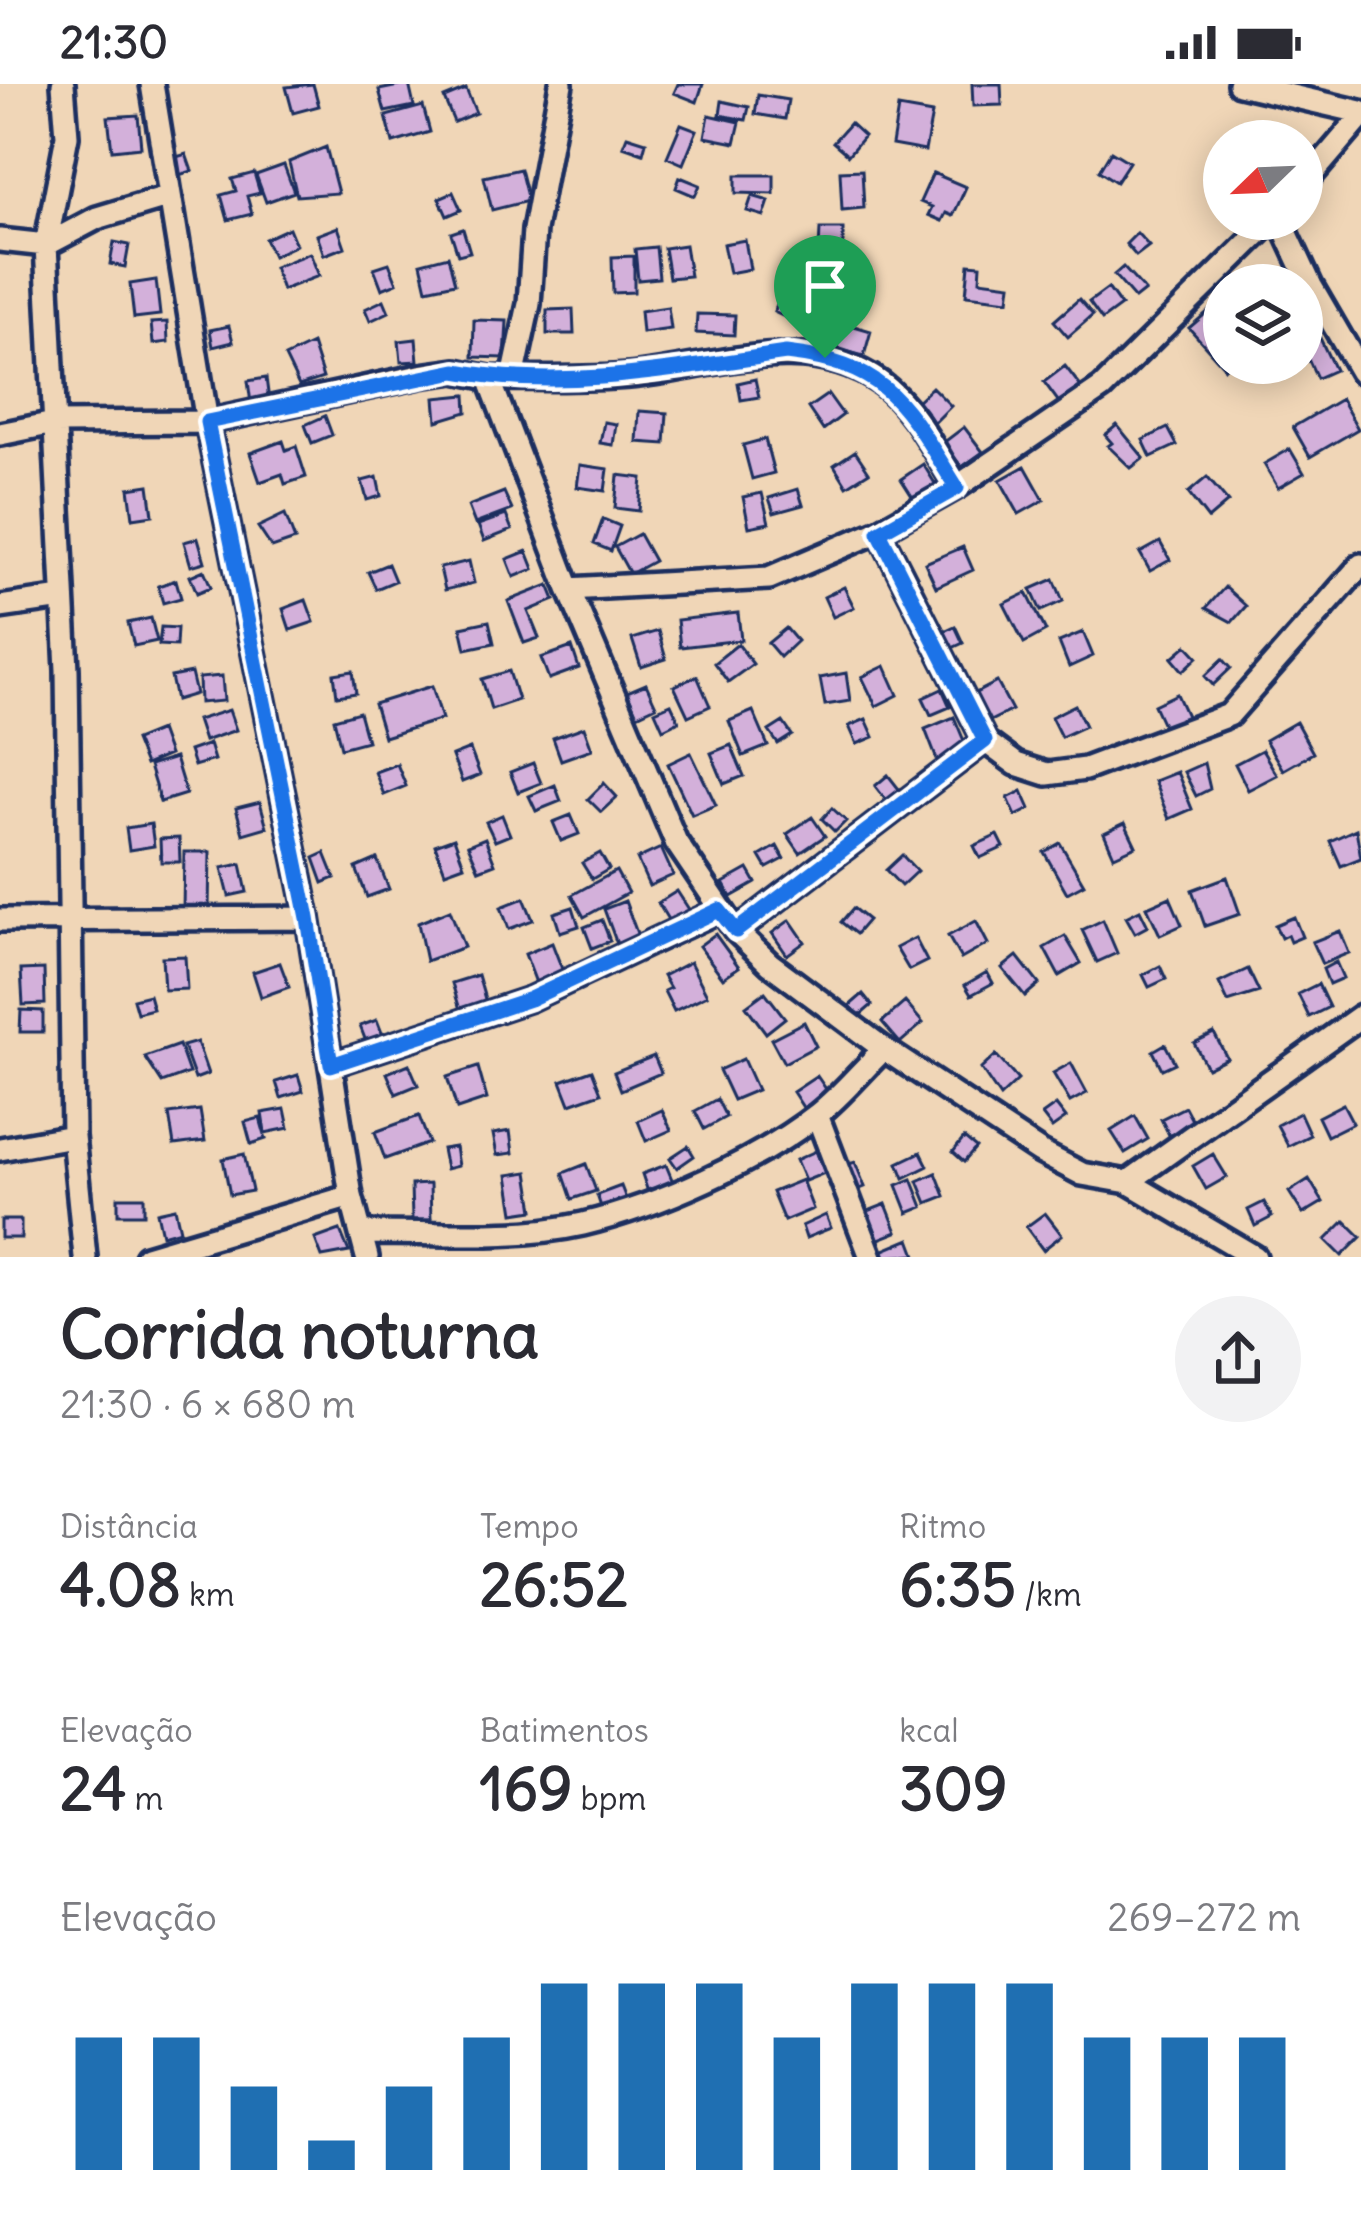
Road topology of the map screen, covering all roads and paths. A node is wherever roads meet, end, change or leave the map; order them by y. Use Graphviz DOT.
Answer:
graph roads {
  1 [pos="63,84"];
  2 [pos="152,84"];
  3 [pos="561,84"];
  4 [pos="1239,84"];
  5 [pos="1361,114"];
  6 [pos="1323,160"];
  7 [pos="170,196"];
  8 [pos="0,240"];
  9 [pos="1255,240"];
  10 [pos="1287,240"];
  11 [pos="46,245"];
  12 [pos="1361,372"];
  13 [pos="489,377"];
  14 [pos="513,378"];
  15 [pos="207,422"];
  16 [pos="54,423"];
  17 [pos="0,434"];
  18 [pos="957,488"];
  19 [pos="879,532"];
  20 [pos="1361,566"];
  21 [pos="569,589"];
  22 [pos="62,598"];
  23 [pos="0,607"];
  24 [pos="985,741"];
  25 [pos="719,910"];
  26 [pos="308,918"];
  27 [pos="0,920"];
  28 [pos="71,920"];
  29 [pos="736,931"];
  30 [pos="1361,1016"];
  31 [pos="884,1049"];
  32 [pos="331,1065"];
  33 [pos="817,1115"];
  34 [pos="73,1136"];
  35 [pos="0,1149"];
  36 [pos="1128,1182"];
  37 [pos="351,1196"];
  38 [pos="361,1233"];
  39 [pos="85,1257"];
  40 [pos="146,1257"];
  41 [pos="367,1257"];
  42 [pos="871,1257"];
  43 [pos="1255,1257"];
  1 -- 11 [label="street"];
  2 -- 7 [label="street"];
  3 -- 14 [label="street"];
  4 -- 5 [label="street"];
  5 -- 6 [label="street"];
  7 -- 11 [label="street"];
  7 -- 15 [label="street"];
  8 -- 11 [label="street"];
  9 -- 18 [label="street"];
  10 -- 12 [label="street"];
  11 -- 16 [label="street"];
  13 -- 14 [label="street"];
  13 -- 15 [label="street"];
  13 -- 21 [label="street"];
  14 -- 18 [label="street"];
  15 -- 16 [label="street"];
  15 -- 26 [label="street"];
  16 -- 17 [label="street"];
  16 -- 22 [label="street"];
  18 -- 19 [label="street"];
  19 -- 21 [label="street"];
  19 -- 24 [label="street"];
  20 -- 24 [label="street"];
  21 -- 25 [label="street"];
  22 -- 23 [label="street"];
  22 -- 28 [label="street"];
  24 -- 29 [label="street"];
  25 -- 29 [label="street"];
  25 -- 32 [label="street"];
  26 -- 28 [label="street"];
  26 -- 32 [label="street"];
  27 -- 28 [label="street"];
  28 -- 34 [label="street"];
  29 -- 31 [label="street"];
  30 -- 36 [label="street"];
  31 -- 33 [label="street"];
  31 -- 36 [label="street"];
  32 -- 37 [label="street"];
  33 -- 38 [label="street"];
  33 -- 42 [label="street"];
  34 -- 35 [label="street"];
  34 -- 39 [label="street"];
  36 -- 43 [label="street"];
  37 -- 38 [label="street"];
  37 -- 40 [label="street"];
  38 -- 41 [label="street"];
}
